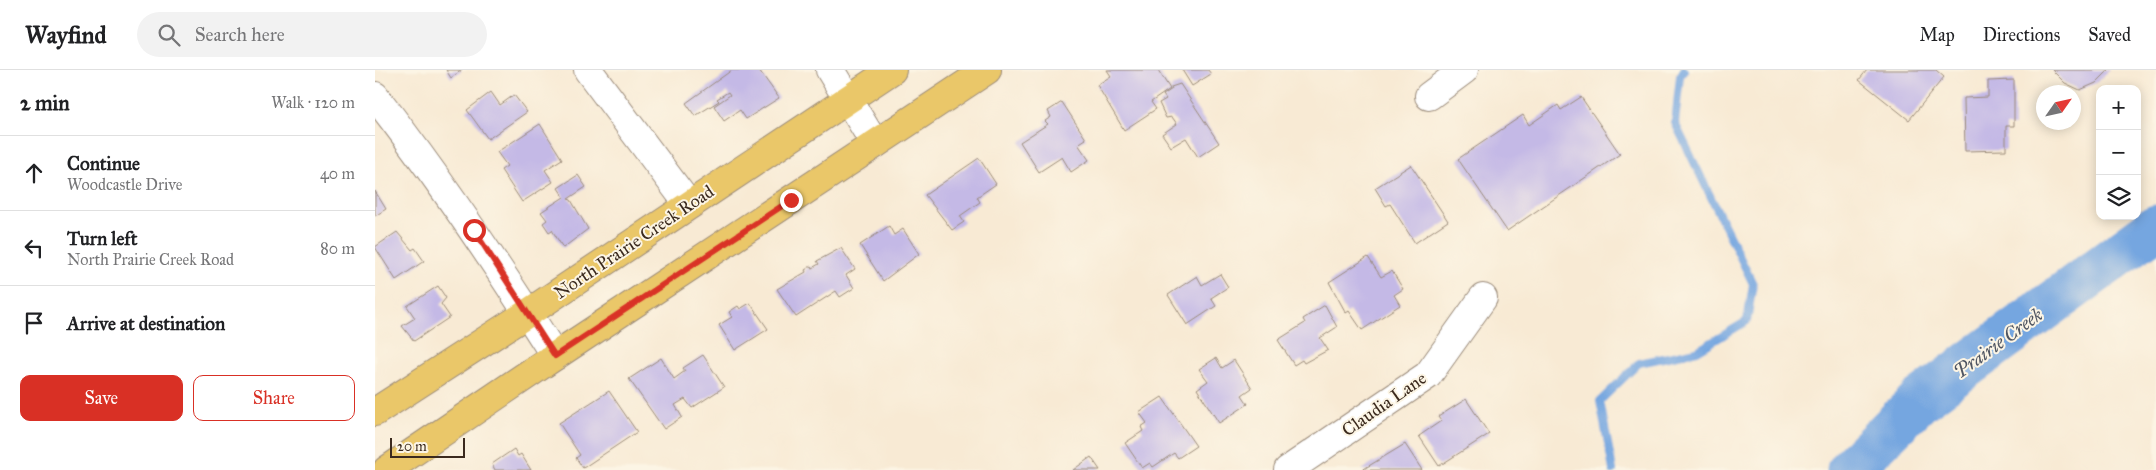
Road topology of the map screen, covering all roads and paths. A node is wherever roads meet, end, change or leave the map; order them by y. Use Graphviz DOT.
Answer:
graph roads {
  1 [pos="588,70"];
  2 [pos="830,70"];
  3 [pos="892,70"];
  4 [pos="987,70"];
  5 [pos="1464,70"];
  6 [pos="375,96"];
  7 [pos="1429,96"];
  8 [pos="849,99"];
  9 [pos="875,144"];
  10 [pos="689,205"];
  11 [pos="1483,298"];
  12 [pos="528,313"];
  13 [pos="555,356"];
  14 [pos="375,412"];
  15 [pos="387,470"];
  16 [pos="1288,470"];
  1 -- 10 [label="street"];
  2 -- 8 [label="street"];
  3 -- 8 [label="main road, North Prairie Creek Road"];
  4 -- 9 [label="main road"];
  5 -- 7 [label="street"];
  6 -- 12 [label="street"];
  8 -- 9 [label="street"];
  8 -- 10 [label="main road, North Prairie Creek Road"];
  9 -- 13 [label="main road"];
  10 -- 12 [label="main road, North Prairie Creek Road"];
  11 -- 16 [label="street, Claudia Lane"];
  12 -- 13 [label="street"];
  12 -- 14 [label="main road, North Prairie Creek Road"];
  13 -- 15 [label="main road"];
}
